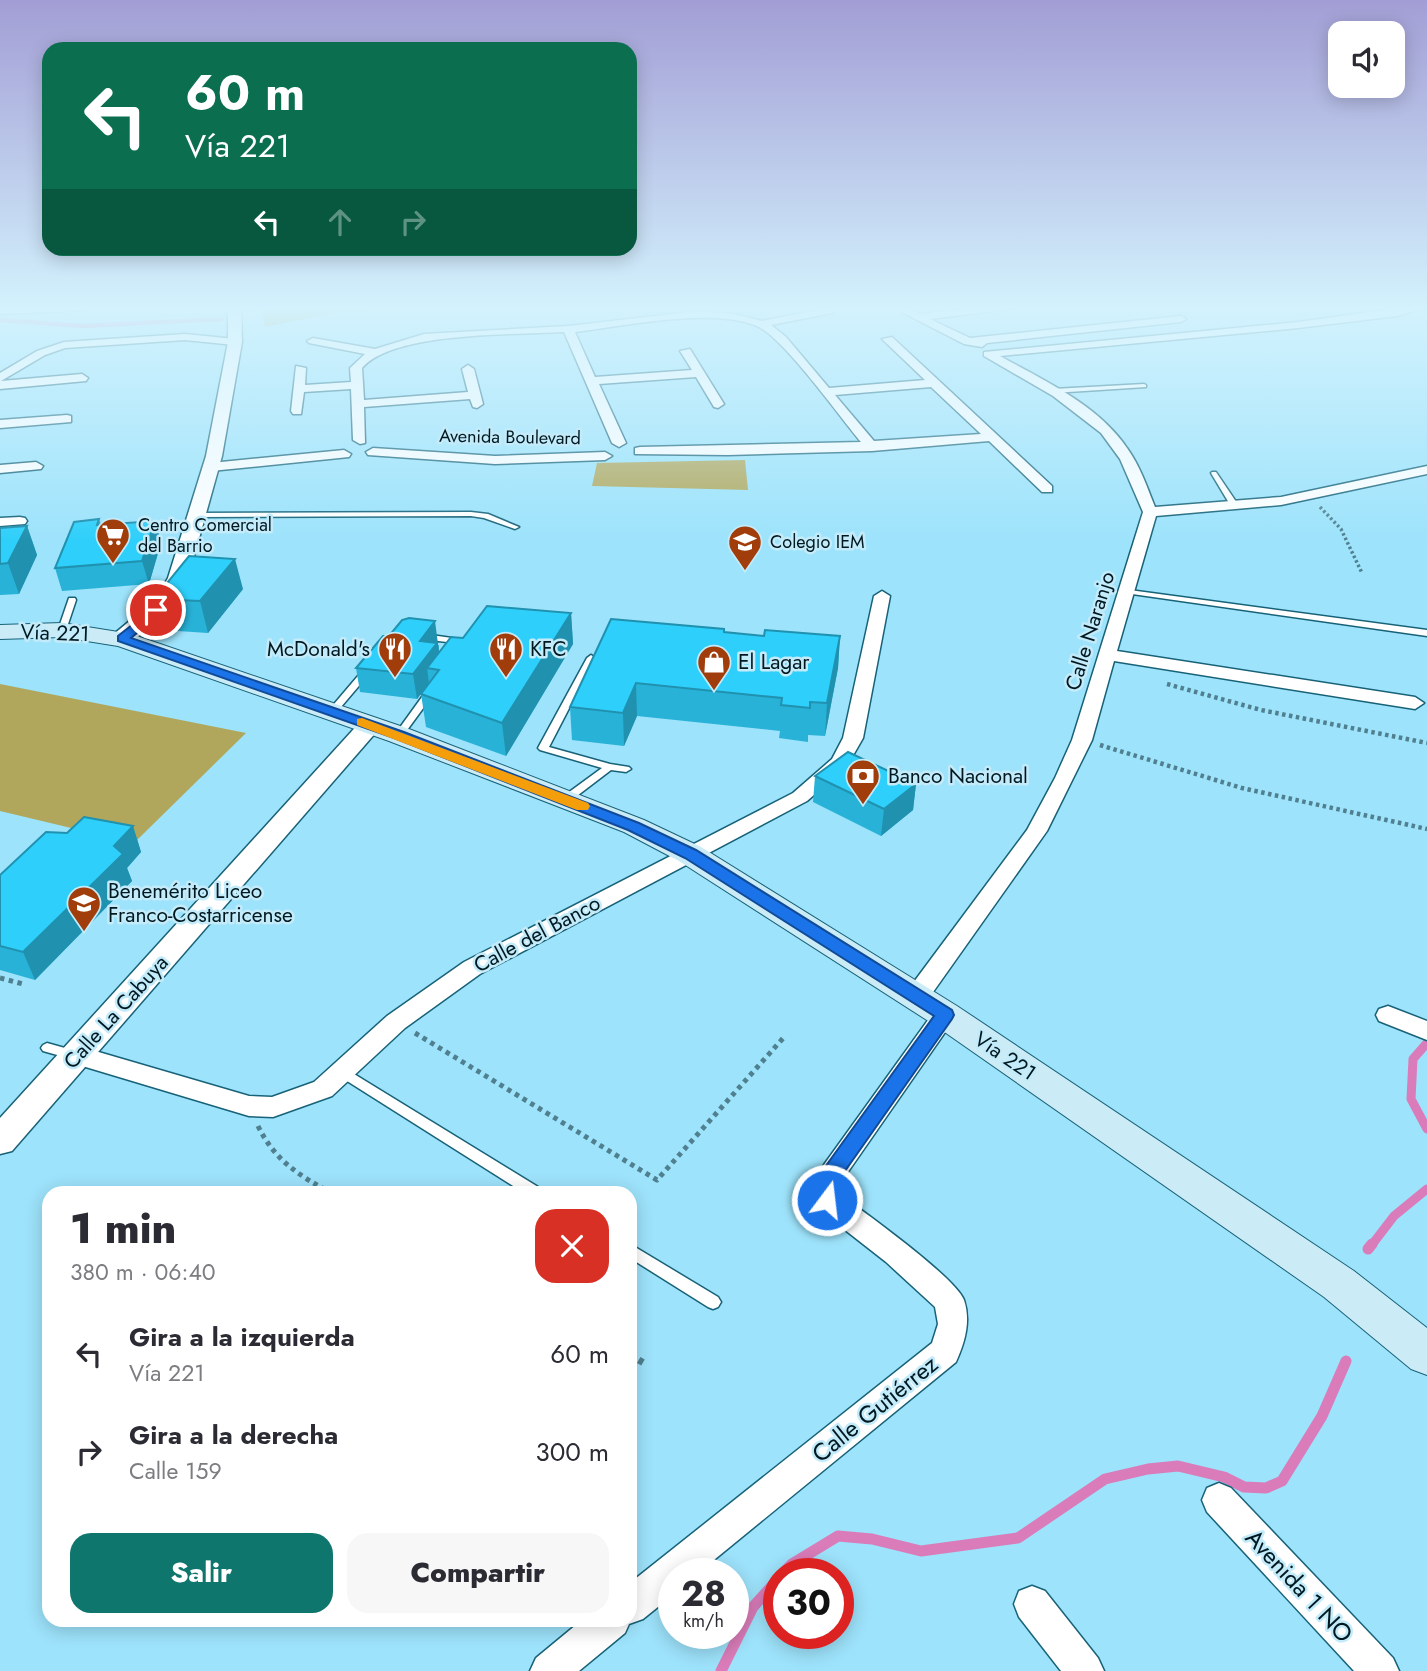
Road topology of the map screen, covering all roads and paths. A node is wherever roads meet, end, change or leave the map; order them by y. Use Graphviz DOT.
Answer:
graph roads {
  1 [pos="226,385"];
  2 [pos="299,385"];
  3 [pos="356,385"];
  4 [pos="472,385"];
  5 [pos="593,385"];
  6 [pos="706,385"];
  7 [pos="821,385"];
  8 [pos="908,385"];
  9 [pos="933,385"];
  10 [pos="1042,385"];
  11 [pos="1144,386"];
  12 [pos="299,389"];
  13 [pos="1053,391"];
  14 [pos="827,392"];
  15 [pos="358,404"];
  16 [pos="718,404"];
  17 [pos="297,411"];
  18 [pos="67,419"];
  19 [pos="0,424"];
  20 [pos="990,437"];
  21 [pos="360,440"];
  22 [pos="618,443"];
  23 [pos="872,447"];
  24 [pos="343,449"];
  25 [pos="376,449"];
  26 [pos="603,454"];
  27 [pos="631,456"];
  28 [pos="212,462"];
  29 [pos="36,466"];
  30 [pos="0,469"];
  31 [pos="1427,470"];
  32 [pos="1214,473"];
  33 [pos="1046,489"];
  34 [pos="1310,496"];
  35 [pos="1235,506"];
  36 [pos="1150,512"];
  37 [pos="197,515"];
  38 [pos="20,521"];
  39 [pos="0,522"];
  40 [pos="515,527"];
  41 [pos="1362,573"];
  42 [pos="1125,591"];
  43 [pos="882,596"];
  44 [pos="72,600"];
  45 [pos="62,630"];
  46 [pos="0,632"];
  47 [pos="1427,633"];
  48 [pos="413,636"];
  49 [pos="122,639"];
  50 [pos="460,651"];
  51 [pos="1106,655"];
  52 [pos="592,658"];
  53 [pos="375,662"];
  54 [pos="1155,681"];
  55 [pos="437,683"];
  56 [pos="1415,703"];
  57 [pos="332,712"];
  58 [pos="370,725"];
  59 [pos="399,735"];
  60 [pos="1082,740"];
  61 [pos="1427,743"];
  62 [pos="609,767"];
  63 [pos="626,769"];
  64 [pos="565,800"];
  65 [pos="1427,829"];
  66 [pos="690,854"];
  67 [pos="0,978"];
  68 [pos="23,984"];
  69 [pos="931,1005"];
  70 [pos="1388,1015"];
  71 [pos="396,1022"];
  72 [pos="1427,1031"];
  73 [pos="785,1036"];
  74 [pos="47,1048"];
  75 [pos="78,1055"];
  76 [pos="341,1071"];
  77 [pos="249,1106"];
  78 [pos="0,1141"];
  79 [pos="319,1186"];
  80 [pos="525,1186"];
  81 [pos="637,1254"];
  82 [pos="713,1302"];
  83 [pos="1423,1343"];
  84 [pos="637,1359"];
  85 [pos="644,1363"];
  86 [pos="1219,1500"];
  87 [pos="637,1600"];
  88 [pos="1032,1604"];
  89 [pos="603,1627"];
  90 [pos="549,1671"];
  91 [pos="1085,1671"];
  92 [pos="1380,1671"];
  1 -- 28 [label="street"];
  2 -- 12 [label="street"];
  3 -- 12 [label="street"];
  3 -- 15 [label="street"];
  4 -- 15 [label="street"];
  5 -- 22 [label="street"];
  6 -- 16 [label="street"];
  7 -- 14 [label="street"];
  8 -- 14 [label="street"];
  9 -- 20 [label="street"];
  10 -- 13 [label="street"];
  11 -- 13 [label="lane"];
  12 -- 17 [label="street"];
  13 -- 36 [label="street"];
  14 -- 23 [label="street"];
  15 -- 21 [label="street"];
  18 -- 19 [label="street"];
  20 -- 23 [label="street"];
  20 -- 33 [label="street"];
  21 -- 24 [label="street"];
  21 -- 25 [label="street"];
  22 -- 26 [label="street"];
  22 -- 27 [label="street"];
  23 -- 27 [label="street"];
  24 -- 25 [label="street"];
  24 -- 28 [label="street"];
  25 -- 26 [label="street, Avenida Boulevard"];
  26 -- 27 [label="street"];
  28 -- 37 [label="street"];
  29 -- 30 [label="street"];
  31 -- 34 [label="street"];
  32 -- 35 [label="lane"];
  34 -- 35 [label="street"];
  34 -- 41 [label="path"];
  35 -- 36 [label="street"];
  36 -- 42 [label="street, Calle Naranjo"];
  37 -- 40 [label="lane"];
  37 -- 49 [label="street"];
  38 -- 39 [label="street"];
  42 -- 47 [label="lane"];
  42 -- 51 [label="street, Calle Naranjo"];
  43 -- 66 [label="street, Calle del Banco"];
  44 -- 45 [label="lane"];
  45 -- 46 [label="main road, Vía 221"];
  45 -- 49 [label="main road, Vía 221"];
  48 -- 50 [label="lane"];
  49 -- 57 [label="main road, Vía 221"];
  51 -- 56 [label="street"];
  51 -- 60 [label="street, Calle Naranjo"];
  52 -- 62 [label="lane"];
  53 -- 57 [label="lane"];
  54 -- 61 [label="path"];
  55 -- 59 [label="lane"];
  57 -- 58 [label="main road, Vía 221"];
  58 -- 59 [label="main road, Vía 221"];
  58 -- 75 [label="street, Calle La Cabuya"];
  59 -- 64 [label="main road, Vía 221"];
  60 -- 65 [label="path"];
  60 -- 69 [label="street, Calle Naranjo"];
  62 -- 63 [label="lane"];
  62 -- 64 [label="lane"];
  64 -- 66 [label="main road, Vía 221"];
  66 -- 69 [label="main road, Vía 221"];
  66 -- 71 [label="street, Calle del Banco"];
  67 -- 68 [label="path"];
  69 -- 83 [label="main road, Vía 221"];
  69 -- 87 [label="street, Calle Gutiérrez"];
  70 -- 72 [label="street"];
  71 -- 73 [label="path"];
  71 -- 76 [label="street, Calle del Banco"];
  74 -- 75 [label="lane"];
  75 -- 77 [label="street, Calle del Banco"];
  75 -- 78 [label="street, Calle La Cabuya"];
  76 -- 77 [label="street, Calle del Banco"];
  76 -- 80 [label="lane"];
  77 -- 79 [label="path"];
  81 -- 82 [label="lane"];
  84 -- 85 [label="path"];
  86 -- 92 [label="street, Avenida 1 NO"];
  88 -- 91 [label="street"];
  89 -- 90 [label="street"];
}
